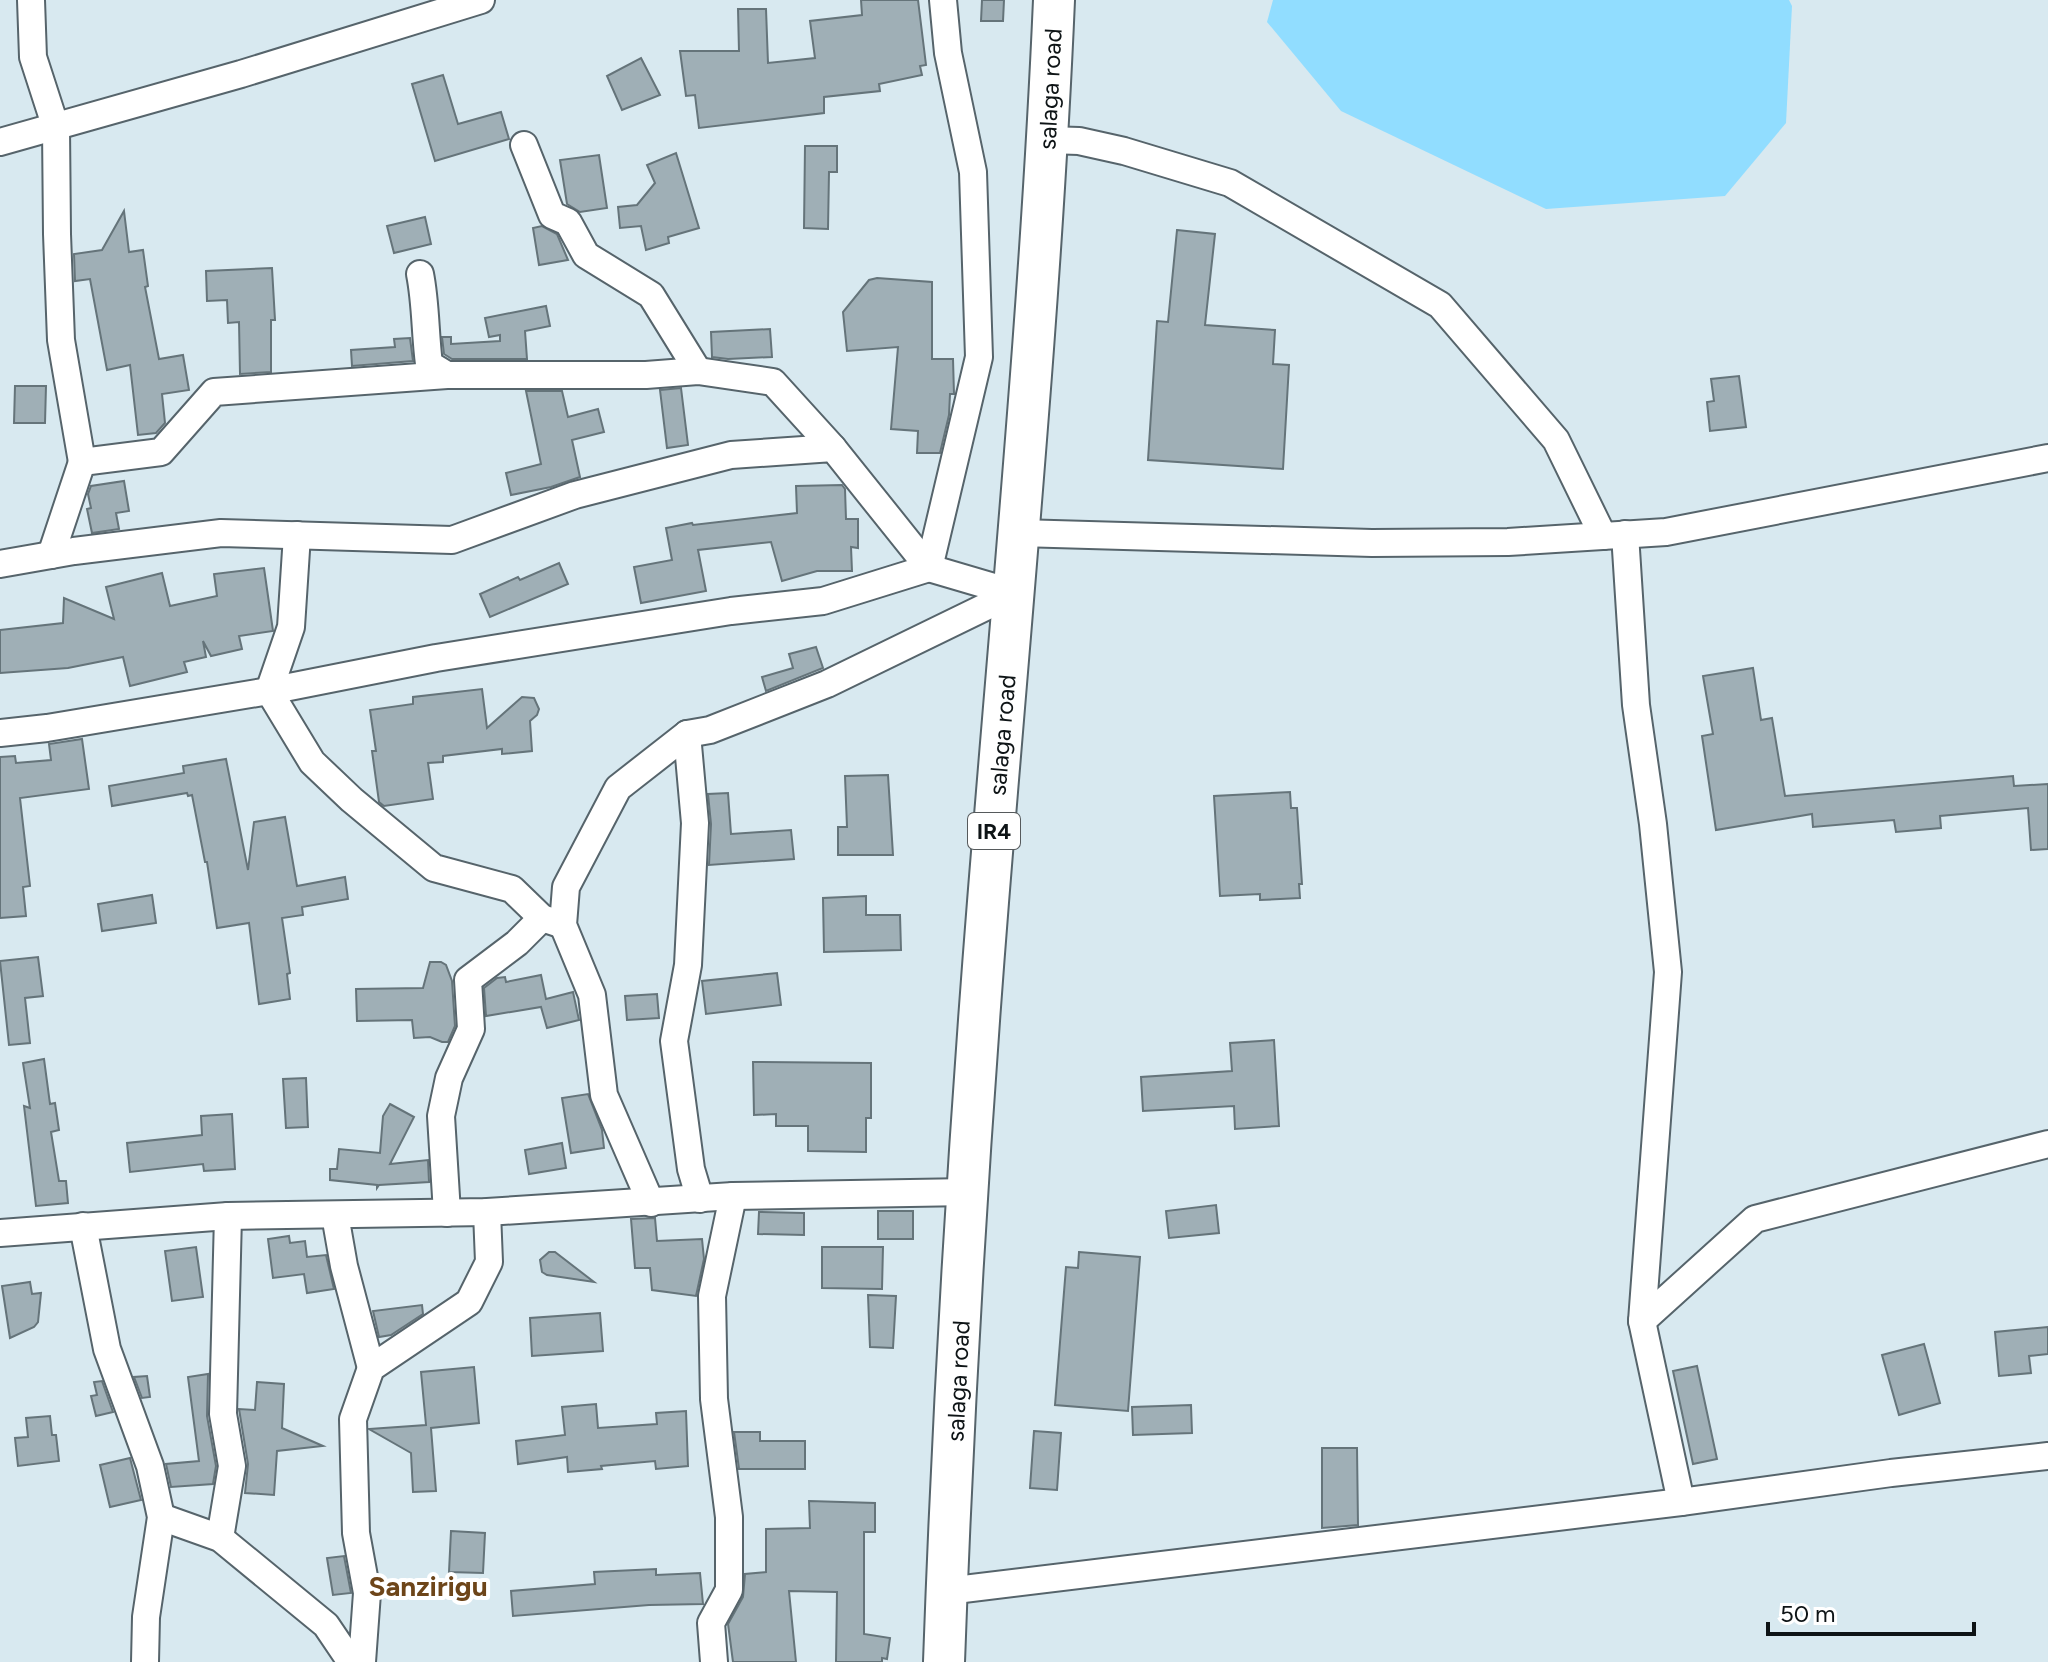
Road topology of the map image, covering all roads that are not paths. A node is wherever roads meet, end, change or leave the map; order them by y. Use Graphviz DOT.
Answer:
graph roads {
  1 [pos="31,0"];
  2 [pos="481,0"];
  3 [pos="943,0"];
  4 [pos="1054,0"];
  5 [pos="56,128"];
  6 [pos="1048,140"];
  7 [pos="0,142"];
  8 [pos="524,145"];
  9 [pos="420,274"];
  10 [pos="698,371"];
  11 [pos="447,375"];
  12 [pos="833,448"];
  13 [pos="2048,458"];
  14 [pos="82,462"];
  15 [pos="1019,533"];
  16 [pos="297,535"];
  17 [pos="1614,535"];
  18 [pos="51,555"];
  19 [pos="0,564"];
  20 [pos="929,568"];
  21 [pos="1014,593"];
  22 [pos="269,691"];
  23 [pos="0,733"];
  24 [pos="687,734"];
  25 [pos="552,922"];
  26 [pos="2048,1144"];
  27 [pos="969,1192"];
  28 [pos="733,1196"];
  29 [pos="700,1199"];
  30 [pos="651,1203"];
  31 [pos="487,1212"];
  32 [pos="447,1213"];
  33 [pos="335,1215"];
  34 [pos="228,1216"];
  35 [pos="83,1226"];
  36 [pos="0,1233"];
  37 [pos="1642,1321"];
  38 [pos="371,1368"];
  39 [pos="2048,1456"];
  40 [pos="1681,1502"];
  41 [pos="161,1517"];
  42 [pos="220,1538"];
  43 [pos="947,1591"];
  44 [pos="145,1662"];
  45 [pos="351,1662"];
  46 [pos="362,1662"];
  47 [pos="714,1662"];
  48 [pos="944,1662"];
  1 -- 5 [label="street"];
  2 -- 5 [label="street"];
  3 -- 20 [label="street"];
  4 -- 6 [label="main road, salaga road / IR4"];
  5 -- 7 [label="street"];
  5 -- 14 [label="street"];
  6 -- 15 [label="main road, salaga road / IR4"];
  6 -- 17 [label="street"];
  8 -- 10 [label="street"];
  9 -- 11 [label="street"];
  10 -- 11 [label="street"];
  10 -- 12 [label="street"];
  11 -- 14 [label="street"];
  12 -- 16 [label="street"];
  12 -- 20 [label="street"];
  13 -- 17 [label="street"];
  14 -- 18 [label="street"];
  15 -- 17 [label="street"];
  15 -- 21 [label="main road, salaga road / IR4"];
  16 -- 18 [label="street"];
  16 -- 22 [label="street"];
  17 -- 37 [label="street"];
  18 -- 19 [label="street"];
  20 -- 21 [label="street"];
  20 -- 22 [label="street"];
  21 -- 24 [label="street"];
  21 -- 27 [label="main road, salaga road / IR4"];
  22 -- 23 [label="street"];
  22 -- 25 [label="street"];
  24 -- 25 [label="street"];
  24 -- 29 [label="street"];
  25 -- 30 [label="street"];
  25 -- 32 [label="street"];
  26 -- 37 [label="street"];
  27 -- 28 [label="street"];
  27 -- 43 [label="main road, salaga road / IR4"];
  28 -- 29 [label="street"];
  28 -- 47 [label="street"];
  29 -- 30 [label="street"];
  30 -- 31 [label="street"];
  31 -- 32 [label="street"];
  31 -- 38 [label="street"];
  32 -- 33 [label="street"];
  33 -- 34 [label="street"];
  33 -- 38 [label="street"];
  34 -- 35 [label="street"];
  34 -- 42 [label="street"];
  35 -- 36 [label="street"];
  35 -- 41 [label="street"];
  37 -- 40 [label="street"];
  38 -- 46 [label="street"];
  39 -- 40 [label="street"];
  40 -- 43 [label="street"];
  41 -- 42 [label="street"];
  41 -- 44 [label="street"];
  42 -- 45 [label="street"];
  43 -- 48 [label="main road, salaga road / IR4"];
}
